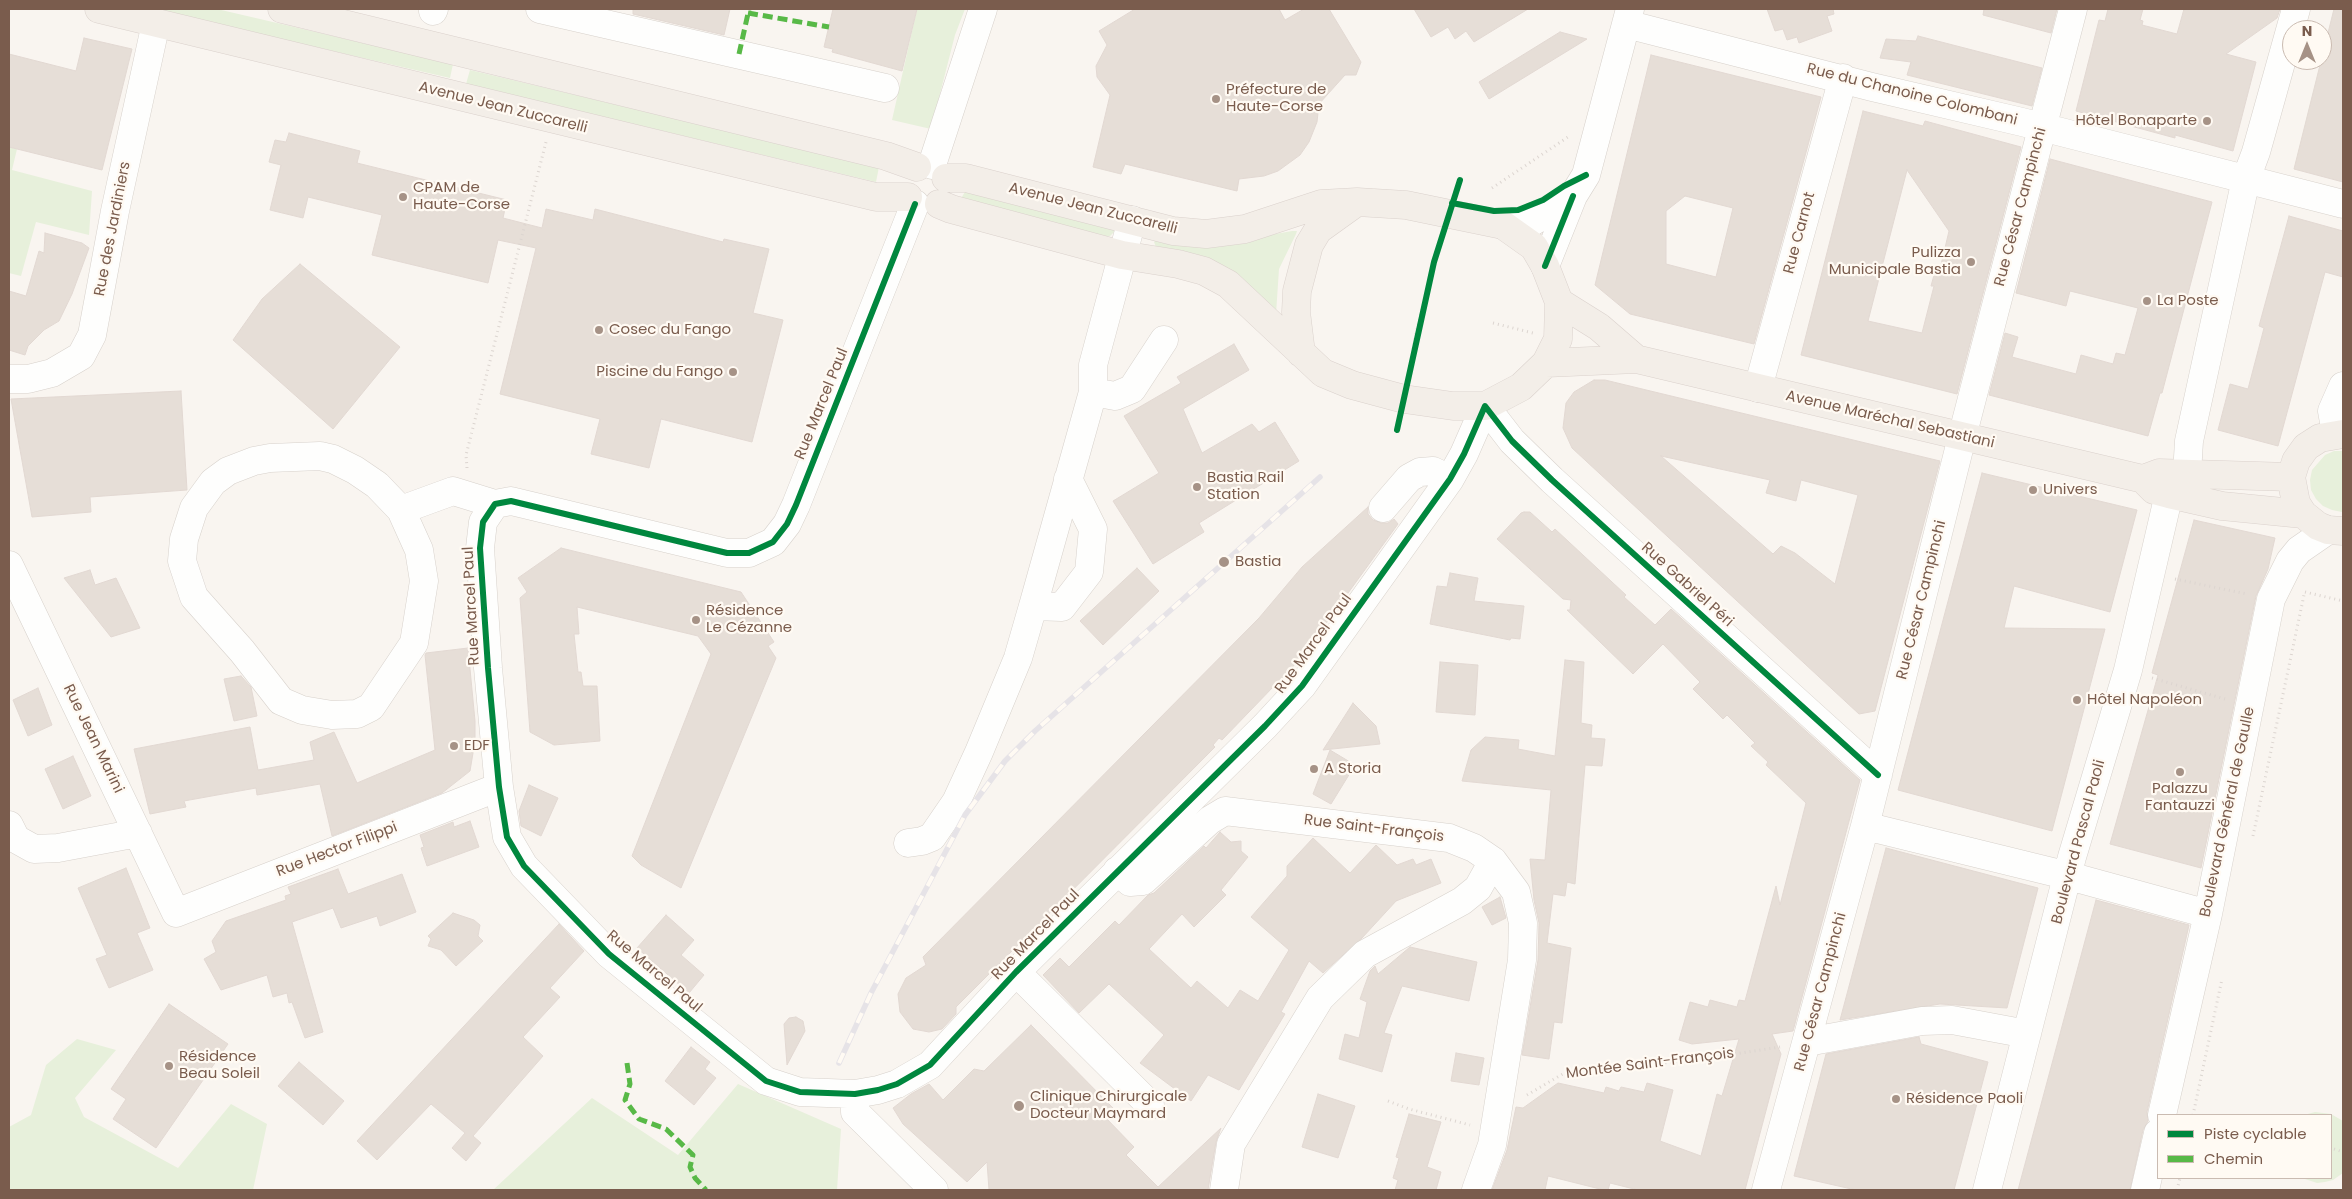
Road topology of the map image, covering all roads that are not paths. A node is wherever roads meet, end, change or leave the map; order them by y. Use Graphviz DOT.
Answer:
graph roads {
  1 [pos="99,9"];
  2 [pos="282,9"];
  3 [pos="540,9"];
  4 [pos="983,9"];
  5 [pos="2073,9"];
  6 [pos="2296,9"];
  7 [pos="1628,16"];
  8 [pos="156,23"];
  9 [pos="1843,78"];
  10 [pos="885,88"];
  11 [pos="2042,127"];
  12 [pos="932,170"];
  13 [pos="2246,179"];
  14 [pos="1573,196"];
  15 [pos="921,202"];
  16 [pos="1356,202"];
  17 [pos="2343,204"];
  18 [pos="1132,220"];
  19 [pos="1503,225"];
  20 [pos="1122,255"];
  21 [pos="1545,266"];
  22 [pos="1559,302"];
  23 [pos="1164,340"];
  24 [pos="1302,353"];
  25 [pos="1636,360"];
  26 [pos="1546,363"];
  27 [pos="9,379"];
  28 [pos="2343,386"];
  29 [pos="1758,388"];
  30 [pos="1093,392"];
  31 [pos="1485,406"];
  32 [pos="2340,433"];
  33 [pos="1962,437"];
  34 [pos="2187,474"];
  35 [pos="2291,477"];
  36 [pos="1450,479"];
  37 [pos="1068,480"];
  38 [pos="2143,480"];
  39 [pos="2168,494"];
  40 [pos="495,504"];
  41 [pos="1383,508"];
  42 [pos="401,510"];
  43 [pos="2303,514"];
  44 [pos="2336,530"];
  45 [pos="9,565"];
  46 [pos="1033,606"];
  47 [pos="1878,775"];
  48 [pos="499,787"];
  49 [pos="9,825"];
  50 [pos="1866,826"];
  51 [pos="138,833"];
  52 [pos="908,844"];
  53 [pos="1492,861"];
  54 [pos="1117,871"];
  55 [pos="2069,876"];
  56 [pos="176,913"];
  57 [pos="2208,914"];
  58 [pos="1016,972"];
  59 [pos="2027,1034"];
  60 [pos="1807,1042"];
  61 [pos="854,1094"];
  62 [pos="1150,1105"];
  63 [pos="2162,1114"];
  64 [pos="2157,1137"];
  65 [pos="934,1190"];
  66 [pos="1224,1190"];
  67 [pos="1476,1190"];
  68 [pos="1766,1190"];
  69 [pos="1987,1190"];
  70 [pos="2145,1190"];
  1 -- 8 [label="main road, Avenue Jean Zuccarelli"];
  2 -- 12 [label="main road, Avenue Jean Zuccarelli"];
  3 -- 10 [label="street"];
  4 -- 12 [label="street"];
  5 -- 11 [label="street, Rue César Campinchi"];
  6 -- 13 [label="street"];
  7 -- 9 [label="street, Rue du Chanoine Colombani"];
  7 -- 14 [label="street"];
  8 -- 15 [label="main road, Avenue Jean Zuccarelli"];
  8 -- 27 [label="street, Rue des Jardiniers"];
  9 -- 11 [label="street, Rue du Chanoine Colombani"];
  9 -- 29 [label="street, Rue Carnot"];
  11 -- 13 [label="street, Rue du Chanoine Colombani"];
  11 -- 33 [label="street, Rue César Campinchi"];
  12 -- 15 [label="main road"];
  12 -- 15 [label="main road"];
  12 -- 18 [label="main road, Avenue Jean Zuccarelli"];
  13 -- 17 [label="street, Rue du Chanoine Colombani"];
  13 -- 34 [label="street"];
  14 -- 19 [label="street"];
  14 -- 21 [label="street"];
  15 -- 20 [label="main road, Avenue Jean Zuccarelli"];
  15 -- 40 [label="street, Rue Marcel Paul"];
  16 -- 18 [label="main road, Avenue Jean Zuccarelli"];
  16 -- 19 [label="main road, Avenue Jean Zuccarelli"];
  16 -- 24 [label="main road"];
  18 -- 20 [label="street"];
  19 -- 21 [label="main road"];
  20 -- 24 [label="main road, Avenue Jean Zuccarelli"];
  20 -- 30 [label="street"];
  21 -- 22 [label="main road"];
  22 -- 25 [label="main road, Avenue Maréchal Sebastiani"];
  22 -- 26 [label="main road"];
  23 -- 30 [label="street"];
  24 -- 31 [label="main road, Avenue Jean Zuccarelli"];
  25 -- 26 [label="main road, Avenue Maréchal Sebastiani"];
  25 -- 29 [label="main road, Avenue Maréchal Sebastiani"];
  26 -- 31 [label="main road"];
  28 -- 32 [label="street"];
  29 -- 33 [label="main road, Avenue Maréchal Sebastiani"];
  30 -- 37 [label="street"];
  31 -- 36 [label="street, Rue Marcel Paul"];
  31 -- 47 [label="street, Rue Gabriel Péri"];
  32 -- 35 [label="main road"];
  33 -- 38 [label="main road, Avenue Maréchal Sebastiani"];
  33 -- 47 [label="street, Rue César Campinchi"];
  34 -- 35 [label="main road"];
  34 -- 38 [label="main road"];
  34 -- 39 [label="street"];
  35 -- 43 [label="main road"];
  36 -- 41 [label="street"];
  36 -- 54 [label="street, Rue Marcel Paul"];
  37 -- 46 [label="street"];
  37 -- 46 [label="street"];
  38 -- 39 [label="main road, Avenue Maréchal Sebastiani"];
  39 -- 43 [label="main road, Avenue Maréchal Sebastiani"];
  39 -- 55 [label="street, Boulevard Pascal Paoli"];
  40 -- 42 [label="street"];
  40 -- 48 [label="street, Rue Marcel Paul"];
  42 -- 42 [label="street"];
  43 -- 44 [label="main road"];
  44 -- 57 [label="street, Boulevard Général de Gaulle"];
  45 -- 51 [label="street, Rue Jean Marini"];
  46 -- 52 [label="street"];
  47 -- 50 [label="street, Rue César Campinchi"];
  48 -- 56 [label="street, Rue Hector Filippi"];
  48 -- 61 [label="street, Rue Marcel Paul"];
  49 -- 51 [label="street"];
  50 -- 55 [label="street"];
  50 -- 60 [label="street, Rue César Campinchi"];
  51 -- 56 [label="street, Rue Jean Marini"];
  53 -- 54 [label="street, Rue Saint-François"];
  53 -- 66 [label="street"];
  53 -- 67 [label="street, Rue Saint-François"];
  54 -- 58 [label="street, Rue Marcel Paul"];
  55 -- 57 [label="street"];
  55 -- 59 [label="street, Boulevard Pascal Paoli"];
  57 -- 63 [label="street, Boulevard Général de Gaulle"];
  58 -- 61 [label="street, Rue Marcel Paul"];
  58 -- 62 [label="street"];
  59 -- 60 [label="street"];
  59 -- 69 [label="street, Boulevard Pascal Paoli"];
  60 -- 68 [label="street, Rue César Campinchi"];
  61 -- 65 [label="street"];
  64 -- 70 [label="street"];
}
